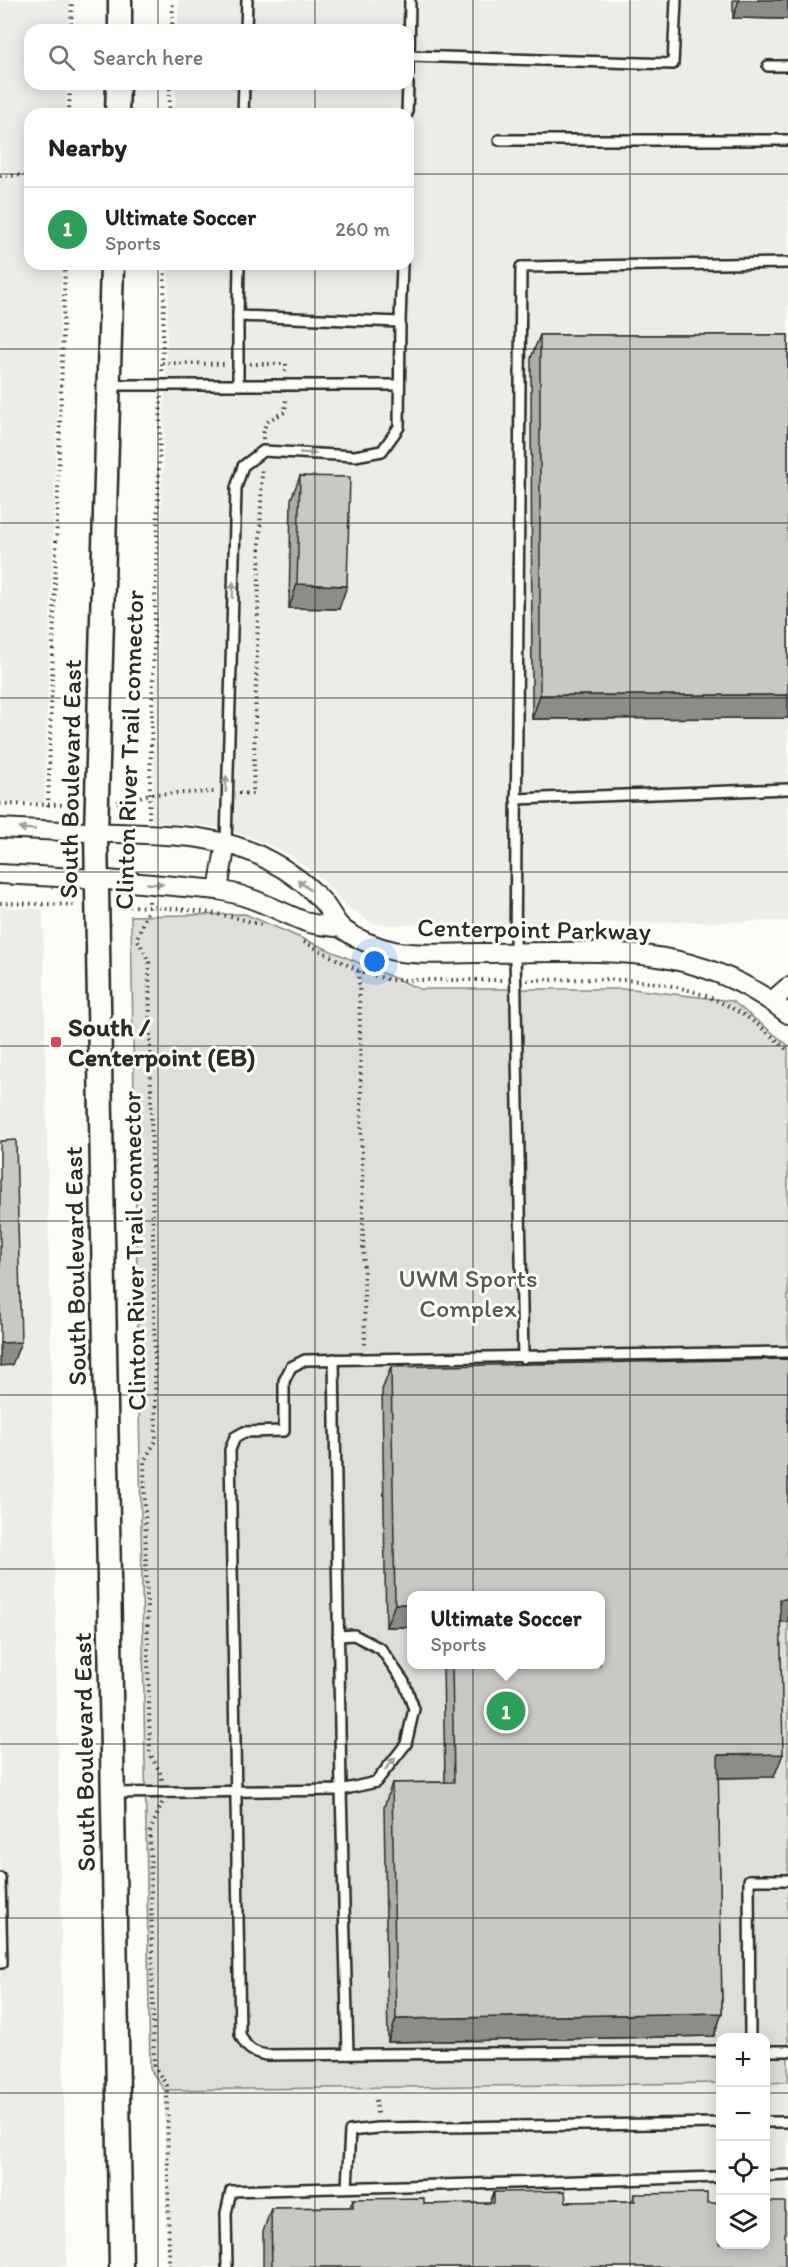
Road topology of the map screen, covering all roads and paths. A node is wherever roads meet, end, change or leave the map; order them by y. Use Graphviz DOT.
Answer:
graph roads {
  1 [pos="72,0"];
  2 [pos="120,0"];
  3 [pos="173,0"];
  4 [pos="247,0"];
  5 [pos="410,0"];
  6 [pos="676,0"];
  7 [pos="71,24"];
  8 [pos="120,24"];
  9 [pos="172,24"];
  10 [pos="246,24"];
  11 [pos="409,24"];
  12 [pos="414,56"];
  13 [pos="768,66"];
  14 [pos="788,66"];
  15 [pos="70,90"];
  16 [pos="118,90"];
  17 [pos="170,90"];
  18 [pos="244,90"];
  19 [pos="408,90"];
  20 [pos="69,108"];
  21 [pos="117,108"];
  22 [pos="169,108"];
  23 [pos="243,108"];
  24 [pos="407,108"];
  25 [pos="499,140"];
  26 [pos="788,140"];
  27 [pos="24,175"];
  28 [pos="0,176"];
  29 [pos="788,263"];
  30 [pos="65,270"];
  31 [pos="112,270"];
  32 [pos="165,270"];
  33 [pos="239,270"];
  34 [pos="402,270"];
  35 [pos="238,316"];
  36 [pos="400,322"];
  37 [pos="162,363"];
  38 [pos="223,364"];
  39 [pos="256,364"];
  40 [pos="286,371"];
  41 [pos="162,373"];
  42 [pos="238,384"];
  43 [pos="399,385"];
  44 [pos="108,386"];
  45 [pos="286,396"];
  46 [pos="161,398"];
  47 [pos="263,438"];
  48 [pos="263,464"];
  49 [pos="788,789"];
  50 [pos="213,792"];
  51 [pos="239,793"];
  52 [pos="149,794"];
  53 [pos="516,799"];
  54 [pos="128,801"];
  55 [pos="0,804"];
  56 [pos="48,806"];
  57 [pos="56,806"];
  58 [pos="0,828"];
  59 [pos="46,830"];
  60 [pos="96,832"];
  61 [pos="149,834"];
  62 [pos="226,843"];
  63 [pos="0,874"];
  64 [pos="46,876"];
  65 [pos="96,879"];
  66 [pos="149,884"];
  67 [pos="218,890"];
  68 [pos="0,903"];
  69 [pos="45,904"];
  70 [pos="66,904"];
  71 [pos="131,906"];
  72 [pos="149,907"];
  73 [pos="267,927"];
  74 [pos="342,928"];
  75 [pos="298,939"];
  76 [pos="515,953"];
  77 [pos="359,971"];
  78 [pos="504,980"];
  79 [pos="529,980"];
  80 [pos="788,987"];
  81 [pos="772,1001"];
  82 [pos="788,1014"];
  83 [pos="788,1051"];
  84 [pos="365,1348"];
  85 [pos="788,1352"];
  86 [pos="523,1358"];
  87 [pos="334,1359"];
  88 [pos="338,1636"];
  89 [pos="162,1778"];
  90 [pos="341,1790"];
  91 [pos="113,1793"];
  92 [pos="235,1793"];
  93 [pos="162,1804"];
  94 [pos="0,1878"];
  95 [pos="788,1880"];
  96 [pos="0,1963"];
  97 [pos="750,2033"];
  98 [pos="716,2051"];
  99 [pos="770,2051"];
  100 [pos="788,2051"];
  101 [pos="348,2054"];
  102 [pos="770,2122"];
  103 [pos="788,2122"];
  104 [pos="716,2123"];
  105 [pos="788,2175"];
  106 [pos="770,2176"];
  107 [pos="716,2177"];
  108 [pos="347,2187"];
  109 [pos="121,2267"];
  110 [pos="169,2267"];
  111 [pos="227,2267"];
  1 -- 7 [label="path"];
  2 -- 8 [label="street"];
  3 -- 9 [label="path"];
  4 -- 10 [label="lane"];
  5 -- 11 [label="lane"];
  6 -- 12 [label="lane"];
  13 -- 14 [label="lane"];
  15 -- 20 [label="path"];
  16 -- 21 [label="street"];
  17 -- 22 [label="path"];
  18 -- 23 [label="lane"];
  19 -- 24 [label="lane"];
  25 -- 26 [label="lane"];
  27 -- 28 [label="path"];
  29 -- 53 [label="lane"];
  30 -- 56 [label="path"];
  31 -- 44 [label="street, South Boulevard East"];
  32 -- 37 [label="path"];
  33 -- 35 [label="lane"];
  34 -- 36 [label="lane"];
  35 -- 36 [label="lane"];
  35 -- 42 [label="lane"];
  36 -- 43 [label="lane"];
  37 -- 38 [label="path"];
  37 -- 41 [label="path"];
  39 -- 40 [label="path"];
  42 -- 43 [label="lane"];
  42 -- 44 [label="lane"];
  62 -- 43 [label="lane, one-way"];
  44 -- 60 [label="street, South Boulevard East"];
  45 -- 47 [label="path"];
  46 -- 52 [label="path, Clinton River Trail connector"];
  48 -- 51 [label="path"];
  49 -- 53 [label="lane"];
  50 -- 52 [label="path"];
  52 -- 54 [label="path"];
  52 -- 61 [label="path, Clinton River Trail connector"];
  53 -- 76 [label="lane"];
  55 -- 56 [label="path"];
  56 -- 57 [label="path"];
  56 -- 59 [label="path"];
  59 -- 58 [label="street, Centerpoint Parkway, one-way"];
  59 -- 60 [label="street, Centerpoint Parkway"];
  60 -- 61 [label="street, Centerpoint Parkway"];
  60 -- 65 [label="street, South Boulevard East"];
  61 -- 62 [label="street, Centerpoint Parkway"];
  62 -- 67 [label="street"];
  74 -- 62 [label="street, Centerpoint Parkway, one-way"];
  63 -- 64 [label="street, Centerpoint Parkway"];
  64 -- 65 [label="street, Centerpoint Parkway"];
  64 -- 69 [label="path"];
  65 -- 66 [label="street, Centerpoint Parkway"];
  65 -- 91 [label="street, South Boulevard East"];
  66 -- 67 [label="street, Centerpoint Parkway, one-way"];
  66 -- 72 [label="path, Clinton River Trail connector"];
  67 -- 74 [label="street, Centerpoint Parkway"];
  68 -- 69 [label="path"];
  69 -- 70 [label="path"];
  71 -- 72 [label="path"];
  72 -- 73 [label="path"];
  72 -- 89 [label="path, Clinton River Trail connector"];
  74 -- 76 [label="street, Centerpoint Parkway"];
  75 -- 77 [label="path"];
  76 -- 81 [label="street, Centerpoint Parkway"];
  76 -- 86 [label="lane"];
  77 -- 78 [label="path"];
  77 -- 84 [label="path"];
  79 -- 83 [label="path"];
  80 -- 81 [label="street"];
  81 -- 82 [label="street, Centerpoint Parkway"];
  85 -- 86 [label="lane"];
  86 -- 87 [label="lane"];
  87 -- 88 [label="lane"];
  87 -- 92 [label="lane"];
  88 -- 90 [label="lane"];
  90 -- 88 [label="lane, one-way"];
  90 -- 92 [label="lane"];
  90 -- 101 [label="lane"];
  91 -- 92 [label="lane"];
  91 -- 109 [label="street, South Boulevard East"];
  92 -- 101 [label="lane"];
  93 -- 110 [label="path"];
  94 -- 96 [label="lane"];
  95 -- 97 [label="lane"];
  98 -- 101 [label="lane"];
  99 -- 100 [label="lane"];
  102 -- 103 [label="lane"];
  104 -- 108 [label="lane"];
  105 -- 106 [label="lane"];
  107 -- 108 [label="lane"];
  108 -- 111 [label="lane"];
}
